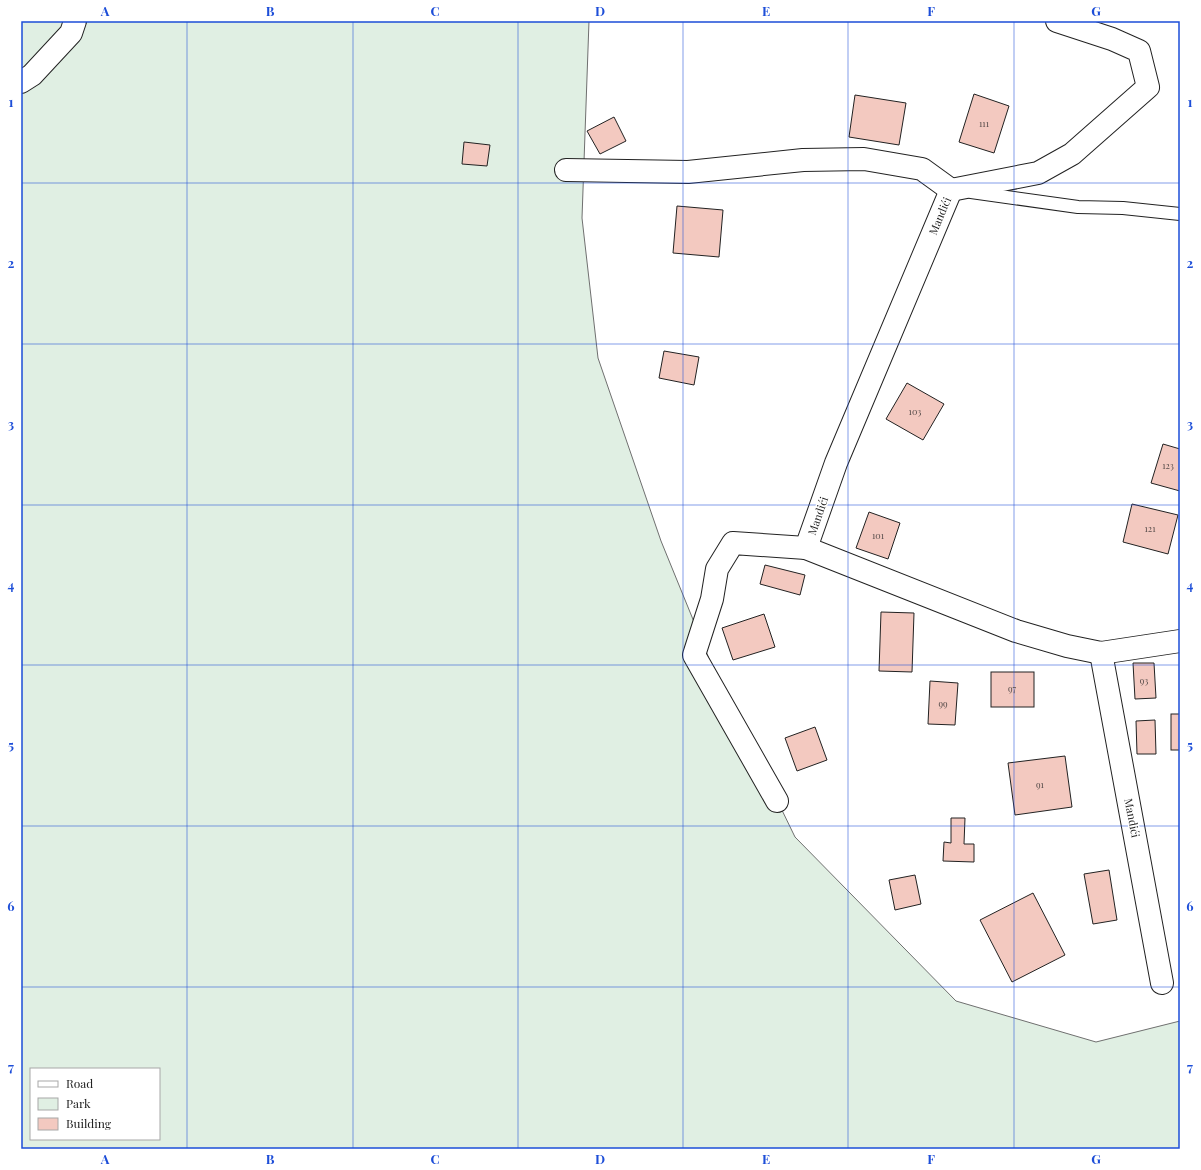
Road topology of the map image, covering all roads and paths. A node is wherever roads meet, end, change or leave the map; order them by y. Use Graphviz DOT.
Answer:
graph roads {
  1 [pos="74,21"];
  2 [pos="1057,21"];
  3 [pos="21,82"];
  4 [pos="566,170"];
  5 [pos="951,190"];
  6 [pos="1180,214"];
  7 [pos="806,548"];
  8 [pos="1180,641"];
  9 [pos="1101,653"];
  10 [pos="777,801"];
  11 [pos="1162,983"];
  1 -- 3 [label="street"];
  2 -- 5 [label="street, Mandići"];
  4 -- 5 [label="street"];
  5 -- 6 [label="lane"];
  5 -- 7 [label="street, Mandići"];
  7 -- 9 [label="street, Mandići"];
  7 -- 10 [label="street, Mandići"];
  8 -- 9 [label="street, Mandići"];
  9 -- 11 [label="street, Mandići"];
}
